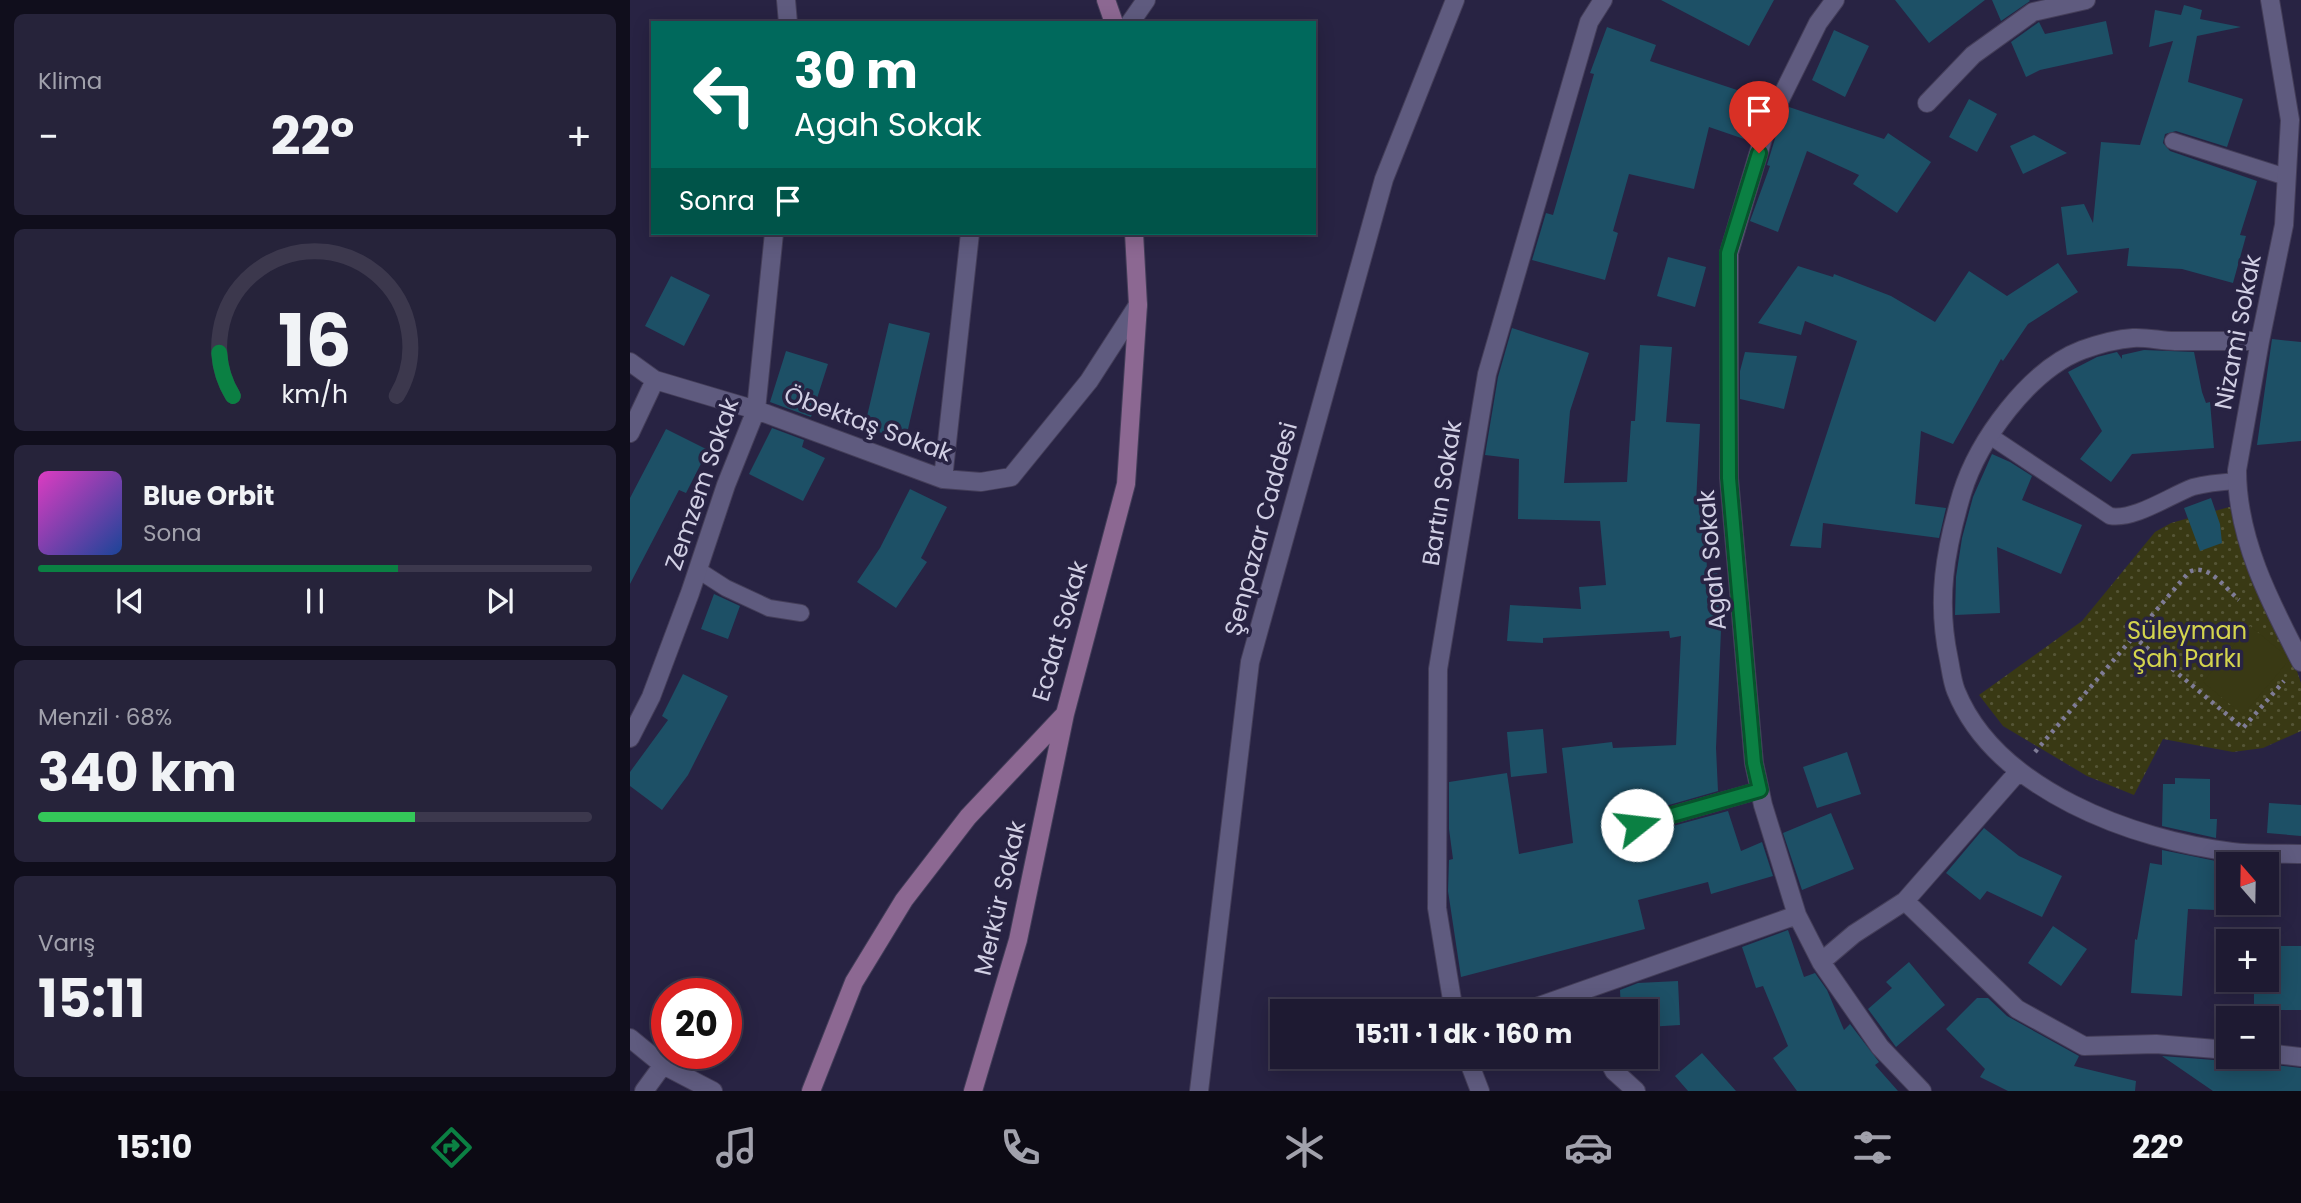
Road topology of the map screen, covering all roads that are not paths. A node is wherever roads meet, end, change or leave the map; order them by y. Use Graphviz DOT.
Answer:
graph roads {
  1 [pos="786,0"];
  2 [pos="1106,0"];
  3 [pos="1146,0"];
  4 [pos="1455,0"];
  5 [pos="1603,0"];
  6 [pos="1835,0"];
  7 [pos="2087,0"];
  8 [pos="2270,0"];
  9 [pos="788,21"];
  10 [pos="1113,21"];
  11 [pos="1131,21"];
  12 [pos="1927,103"];
  13 [pos="2289,136"];
  14 [pos="2174,141"];
  15 [pos="2301,150"];
  16 [pos="2286,177"];
  17 [pos="774,235"];
  18 [pos="970,235"];
  19 [pos="1134,235"];
  20 [pos="1138,305"];
  21 [pos="2260,341"];
  22 [pos="630,362"];
  23 [pos="656,380"];
  24 [pos="756,410"];
  25 [pos="630,433"];
  26 [pos="1990,436"];
  27 [pos="943,479"];
  28 [pos="2237,481"];
  29 [pos="698,570"];
  30 [pos="801,613"];
  31 [pos="2301,662"];
  32 [pos="1065,714"];
  33 [pos="630,738"];
  34 [pos="2018,772"];
  35 [pos="1760,790"];
  36 [pos="1637,825"];
  37 [pos="2301,854"];
  38 [pos="1905,901"];
  39 [pos="1797,915"];
  40 [pos="1821,962"];
  41 [pos="1576,993"];
  42 [pos="1452,999"];
  43 [pos="1559,999"];
  44 [pos="1579,999"];
  45 [pos="630,1038"];
  46 [pos="2216,1049"];
  47 [pos="651,1055"];
  48 [pos="2279,1055"];
  49 [pos="2301,1057"];
  50 [pos="660,1069"];
  51 [pos="671,1069"];
  52 [pos="1472,1069"];
  53 [pos="1613,1069"];
  54 [pos="644,1091"];
  55 [pos="713,1091"];
  56 [pos="811,1091"];
  57 [pos="974,1091"];
  58 [pos="1199,1091"];
  59 [pos="1480,1091"];
  60 [pos="1636,1091"];
  61 [pos="1922,1091"];
  1 -- 9 [label="street"];
  2 -- 10 [label="street"];
  3 -- 11 [label="street"];
  4 -- 58 [label="street, Şenpazar Caddesi"];
  5 -- 42 [label="street, Bartın Sokak"];
  6 -- 35 [label="street, Agah Sokak"];
  7 -- 12 [label="street"];
  8 -- 13 [label="street, Nizami Sokak"];
  13 -- 15 [label="street"];
  13 -- 16 [label="street, Nizami Sokak"];
  14 -- 16 [label="lane"];
  16 -- 21 [label="street, Nizami Sokak"];
  17 -- 24 [label="street, Zemzem Sokak"];
  18 -- 27 [label="street"];
  19 -- 20 [label="street, Ecdat Sokak"];
  20 -- 27 [label="street, Öbektaş Sokak"];
  20 -- 32 [label="street, Ecdat Sokak"];
  21 -- 26 [label="street"];
  21 -- 28 [label="street, Nizami Sokak"];
  22 -- 23 [label="street, Öbektaş Sokak"];
  23 -- 24 [label="street, Öbektaş Sokak"];
  23 -- 25 [label="street"];
  24 -- 27 [label="street, Öbektaş Sokak"];
  24 -- 29 [label="street, Zemzem Sokak"];
  26 -- 28 [label="lane"];
  26 -- 34 [label="street"];
  28 -- 31 [label="street, Nizami Sokak"];
  29 -- 30 [label="lane"];
  29 -- 33 [label="street, Zemzem Sokak"];
  32 -- 56 [label="street, Ecdat Sokak"];
  32 -- 57 [label="street, Merkür Sokak"];
  34 -- 37 [label="street"];
  34 -- 38 [label="street"];
  35 -- 36 [label="lane"];
  35 -- 39 [label="street, Agah Sokak"];
  38 -- 40 [label="street"];
  38 -- 46 [label="street"];
  39 -- 40 [label="street, Agah Sokak"];
  39 -- 41 [label="street"];
  40 -- 61 [label="street, Agah Sokak"];
  41 -- 43 [label="street"];
  41 -- 44 [label="street"];
  45 -- 47 [label="street"];
  48 -- 49 [label="street"];
  50 -- 54 [label="street"];
  51 -- 55 [label="street"];
  52 -- 59 [label="street"];
  53 -- 60 [label="street"];
}
